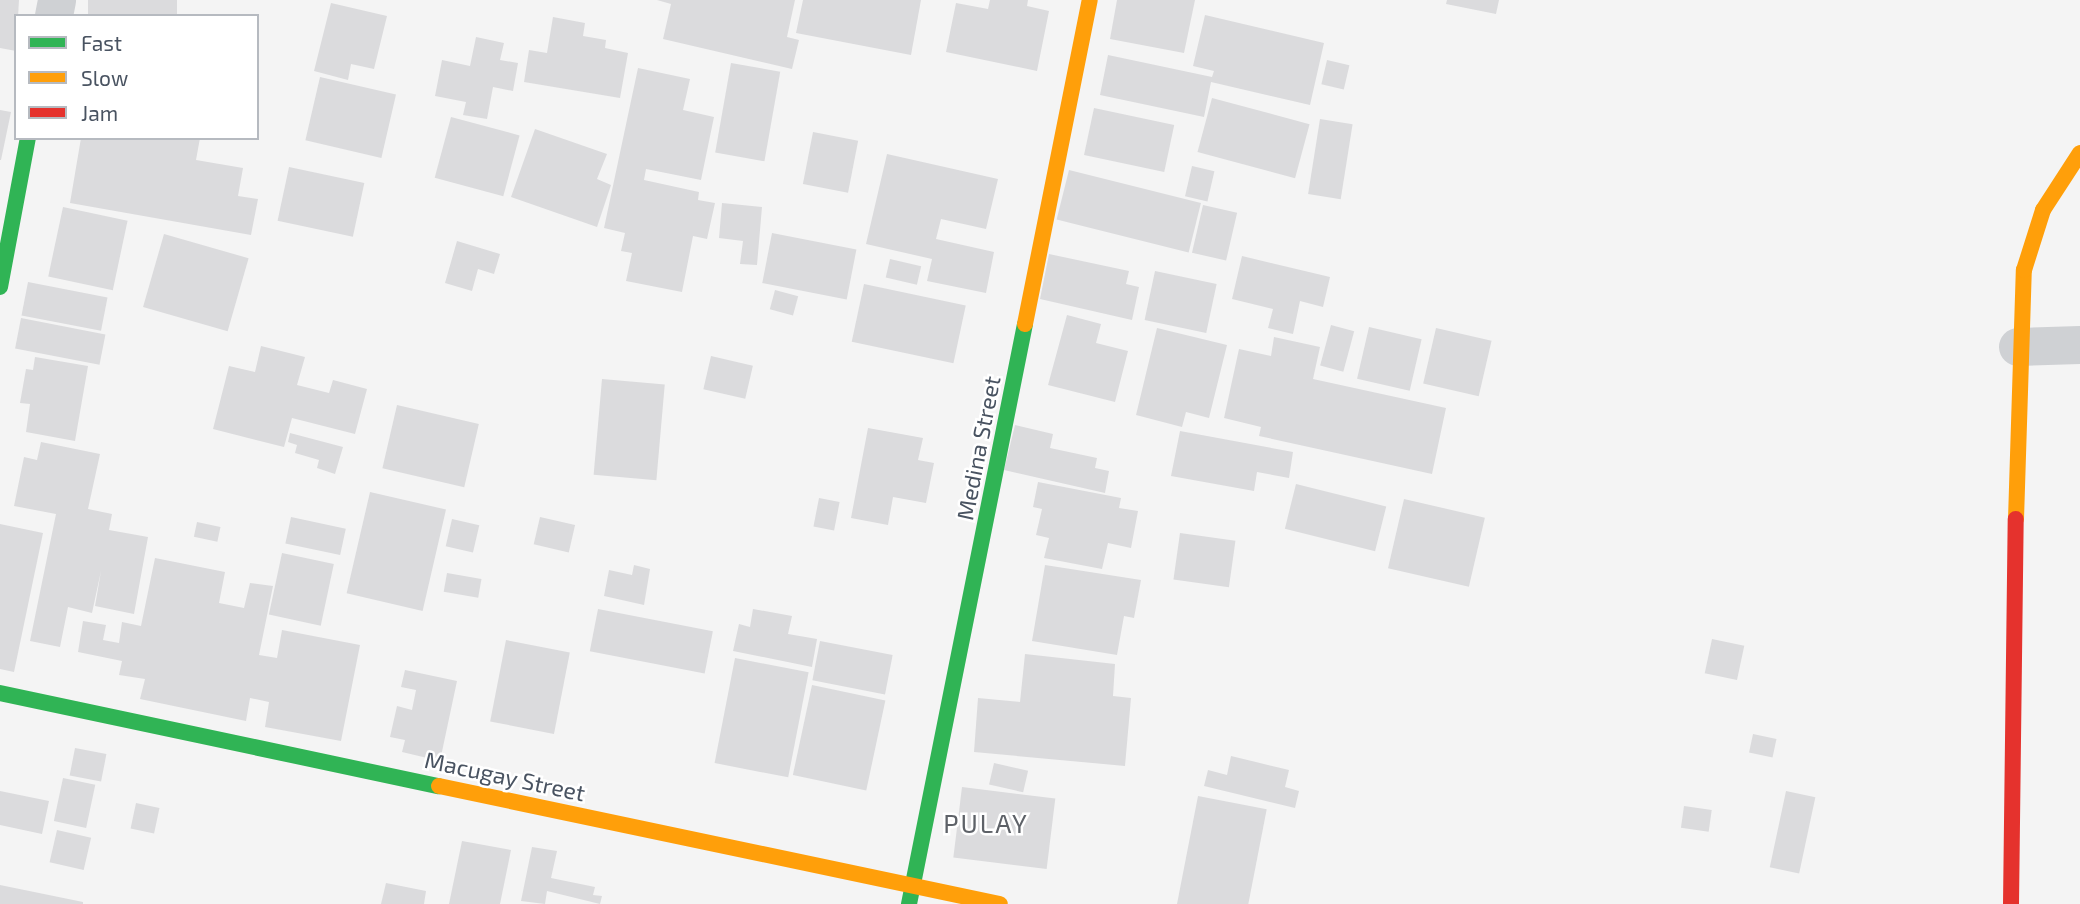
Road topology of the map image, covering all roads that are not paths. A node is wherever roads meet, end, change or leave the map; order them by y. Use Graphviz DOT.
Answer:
graph roads {
  1 [pos="1090,0"];
  2 [pos="28,140"];
  3 [pos="2080,153"];
  4 [pos="0,287"];
  5 [pos="2080,345"];
  6 [pos="2018,346"];
  7 [pos="0,693"];
  8 [pos="913,886"];
  9 [pos="909,904"];
  10 [pos="1000,904"];
  11 [pos="2011,904"];
  1 -- 8 [label="street, Medina Street"];
  2 -- 4 [label="street"];
  3 -- 6 [label="street"];
  5 -- 6 [label="street"];
  6 -- 11 [label="street"];
  7 -- 8 [label="street, Macugay Street"];
  8 -- 9 [label="street, Medina Street"];
  8 -- 10 [label="street, Macugay Street"];
}
